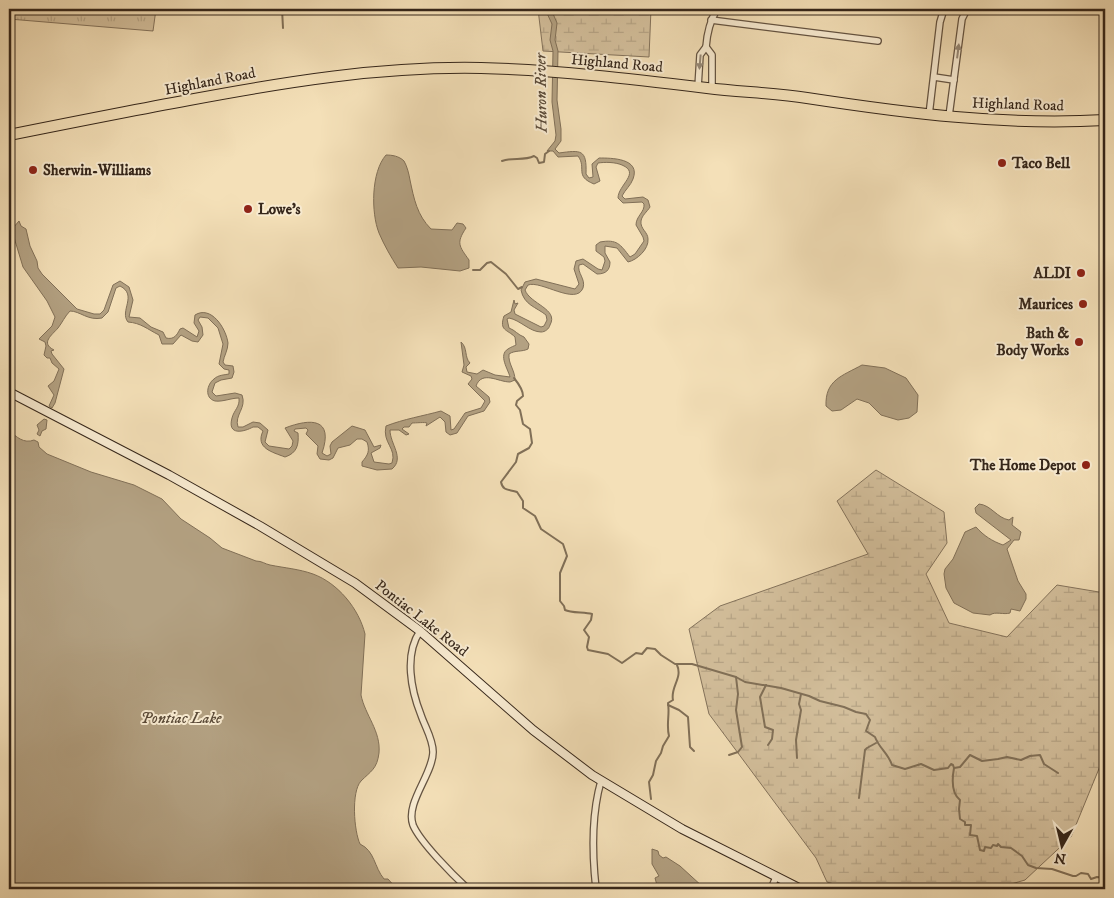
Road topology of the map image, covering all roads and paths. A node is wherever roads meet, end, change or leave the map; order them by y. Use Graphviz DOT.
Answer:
graph roads {
  1 [pos="717,9"];
  2 [pos="944,9"];
  3 [pos="967,9"];
  4 [pos="711,20"];
  5 [pos="878,41"];
  6 [pos="706,47"];
  7 [pos="934,77"];
  8 [pos="954,80"];
  9 [pos="698,87"];
  10 [pos="712,88"];
  11 [pos="929,115"];
  12 [pos="949,116"];
  13 [pos="1105,120"];
  14 [pos="9,135"];
  15 [pos="9,392"];
  16 [pos="420,631"];
  17 [pos="601,781"];
  18 [pos="776,877"];
  19 [pos="468,889"];
  20 [pos="596,889"];
  21 [pos="771,889"];
  22 [pos="801,889"];
  1 -- 4 [label="street"];
  2 -- 7 [label="street"];
  8 -- 3 [label="street, one-way"];
  4 -- 5 [label="street"];
  4 -- 6 [label="street"];
  6 -- 9 [label="street, one-way"];
  6 -- 10 [label="street"];
  7 -- 8 [label="street"];
  7 -- 11 [label="street"];
  8 -- 12 [label="street"];
  9 -- 10 [label="highway, Highland Road"];
  9 -- 14 [label="highway, Highland Road"];
  10 -- 11 [label="highway, Highland Road"];
  11 -- 12 [label="highway, Highland Road"];
  12 -- 13 [label="highway, Highland Road"];
  15 -- 16 [label="street, Pontiac Lake Road"];
  16 -- 17 [label="street, Pontiac Lake Road"];
  16 -- 19 [label="street"];
  17 -- 18 [label="street, Pontiac Lake Road"];
  17 -- 20 [label="street"];
  18 -- 21 [label="street"];
  18 -- 22 [label="street, Pontiac Lake Road"];
}
